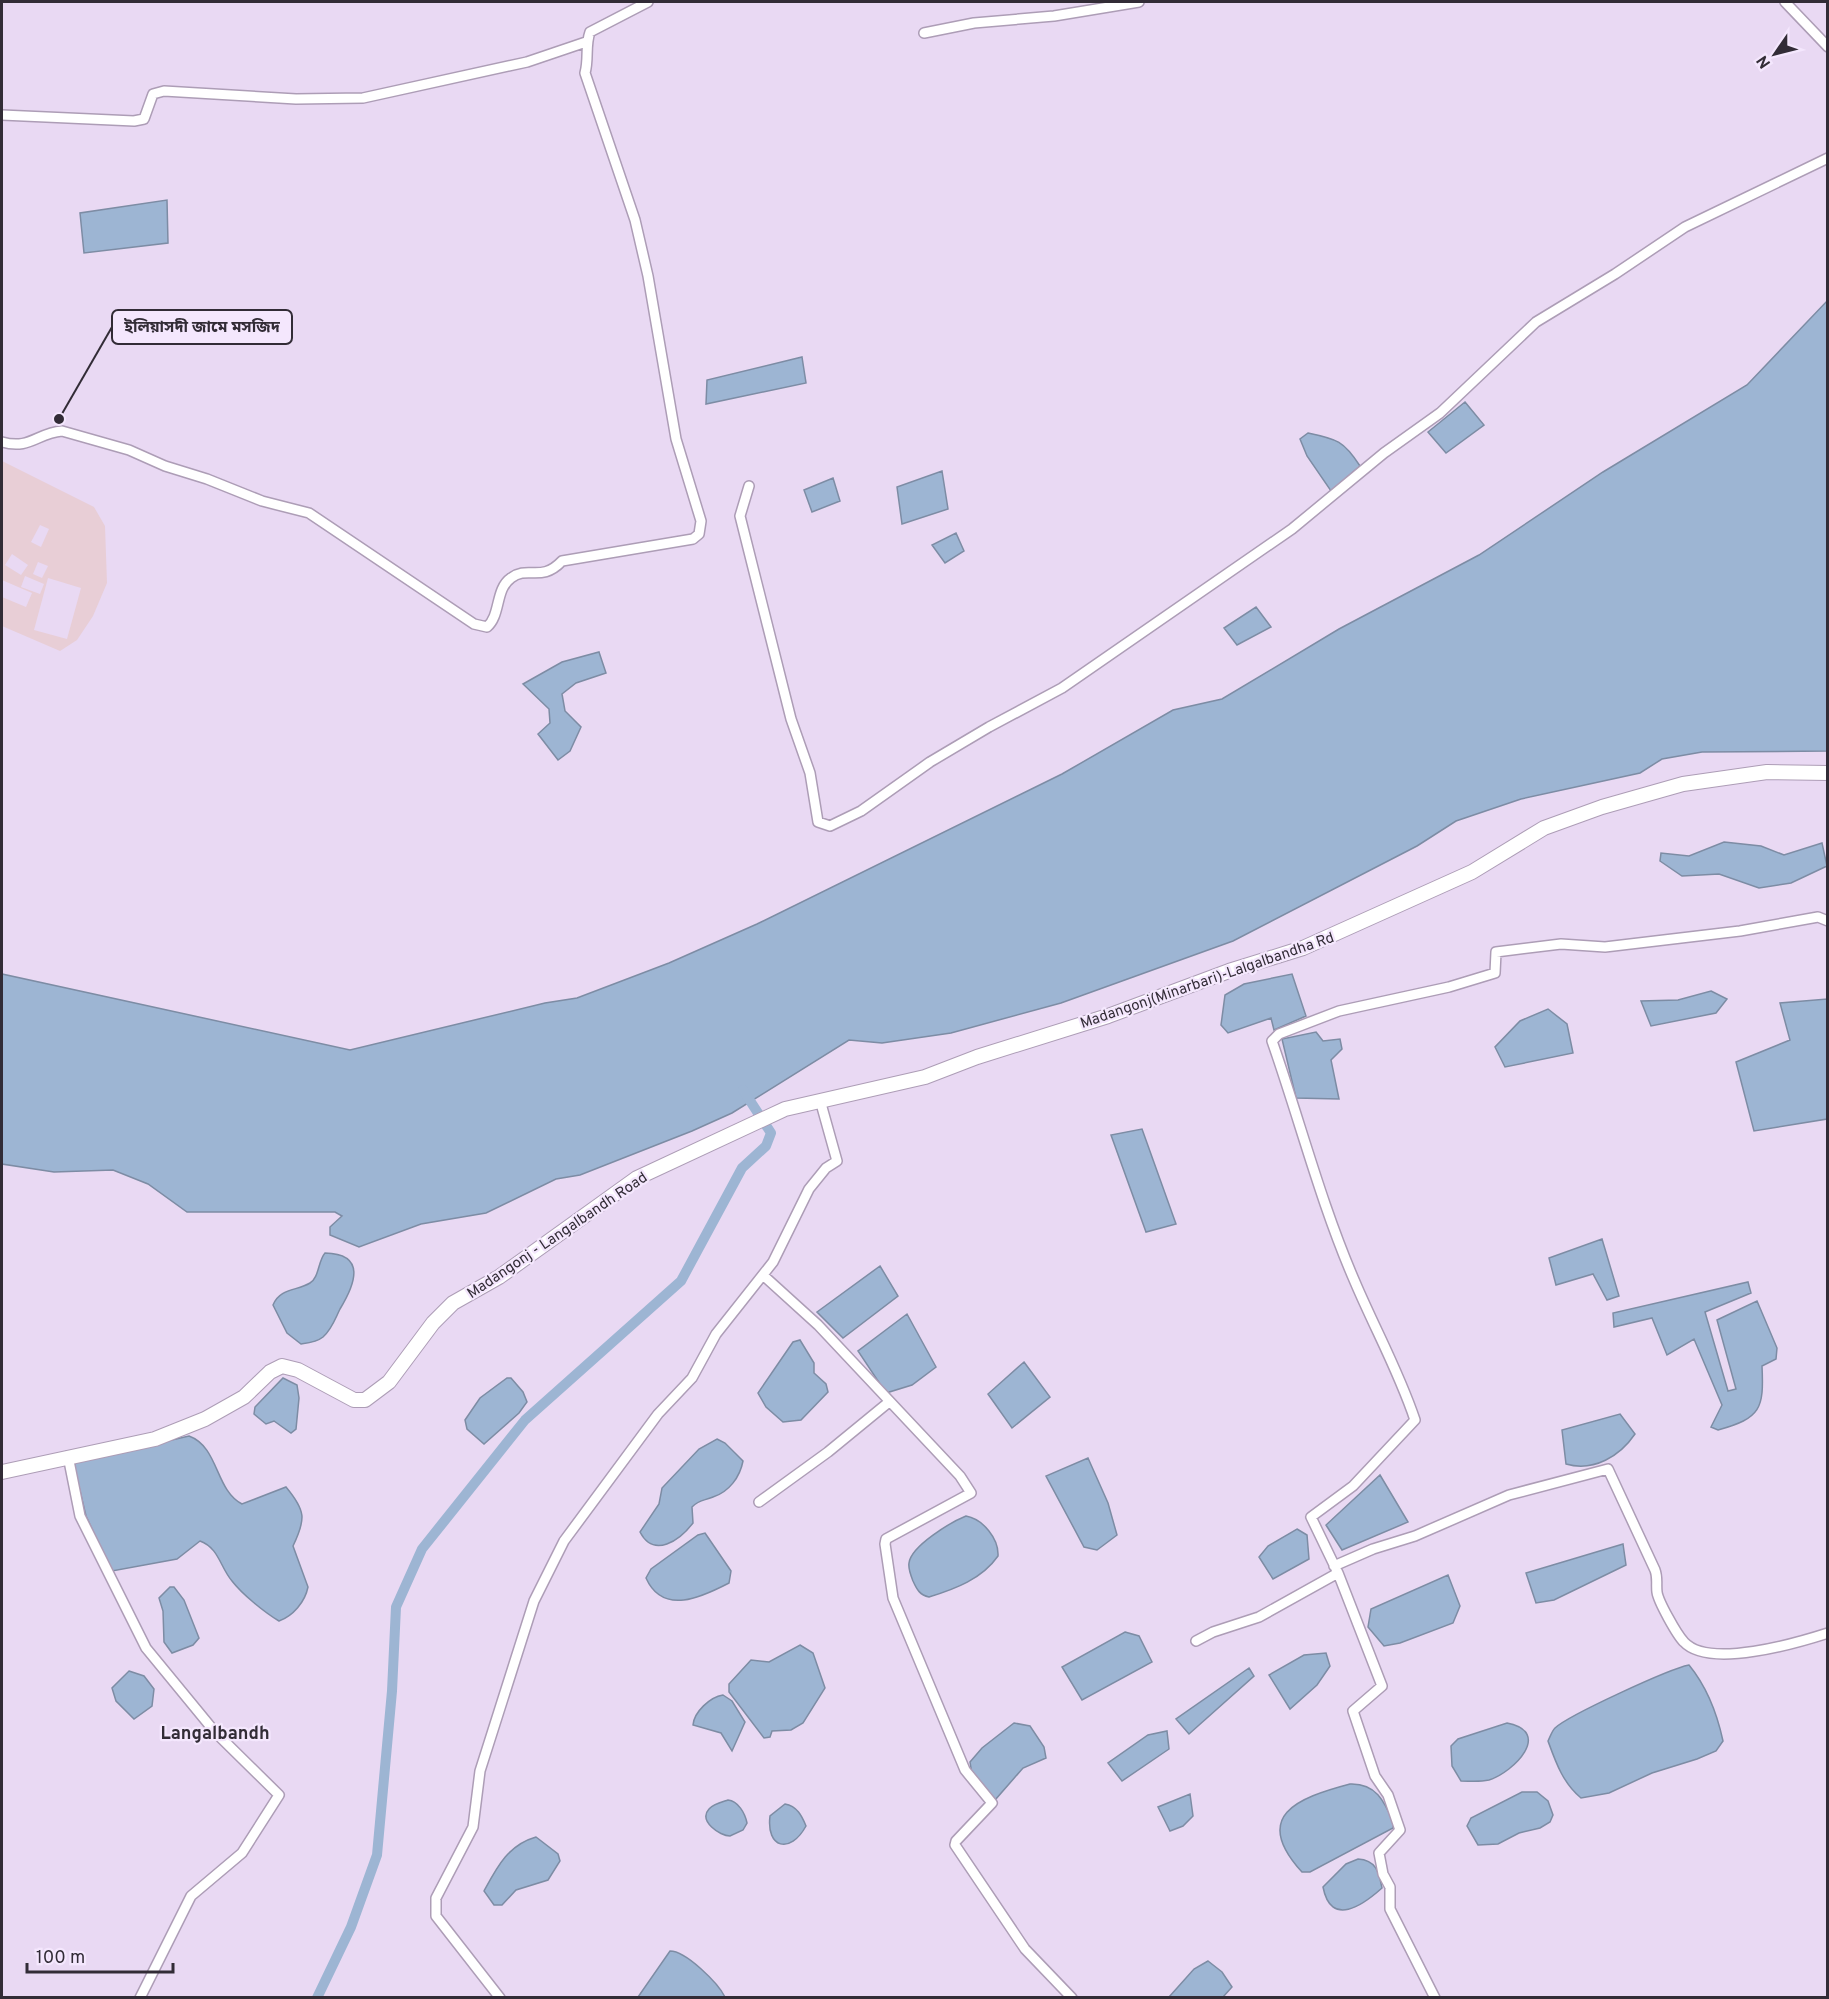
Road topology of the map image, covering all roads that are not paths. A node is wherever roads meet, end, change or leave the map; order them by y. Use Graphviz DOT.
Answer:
graph roads {
  1 [pos="648,2"];
  2 [pos="1139,2"];
  3 [pos="1785,2"];
  4 [pos="924,33"];
  5 [pos="586,42"];
  6 [pos="1827,47"];
  7 [pos="2,115"];
  8 [pos="1827,158"];
  9 [pos="2,442"];
  10 [pos="749,486"];
  11 [pos="1827,773"];
  12 [pos="1827,921"];
  13 [pos="820,1100"];
  14 [pos="748,1125"];
  15 [pos="764,1276"];
  16 [pos="889,1402"];
  17 [pos="68,1456"];
  18 [pos="2,1472"];
  19 [pos="759,1502"];
  20 [pos="1336,1570"];
  21 [pos="1827,1633"];
  22 [pos="1196,1641"];
  23 [pos="140,1998"];
  24 [pos="500,1998"];
  25 [pos="1072,1998"];
  26 [pos="1435,1998"];
  1 -- 5 [label="street"];
  2 -- 4 [label="street"];
  3 -- 6 [label="street"];
  5 -- 7 [label="street"];
  5 -- 9 [label="street"];
  8 -- 10 [label="street"];
  11 -- 13 [label="main road, Madangonj(Minarbari)-Lalgalbandha Rd"];
  12 -- 20 [label="street"];
  13 -- 14 [label="main road, Madangonj(Minarbari)-Lalgalbandha Rd"];
  13 -- 15 [label="street"];
  14 -- 17 [label="main road, Madangonj - Langalbandh Road"];
  15 -- 16 [label="street"];
  15 -- 24 [label="street"];
  16 -- 19 [label="street"];
  16 -- 25 [label="street"];
  17 -- 18 [label="main road, Madangonj - Langalbandh Road"];
  17 -- 23 [label="street"];
  20 -- 21 [label="street"];
  20 -- 22 [label="street"];
  20 -- 26 [label="street"];
}
